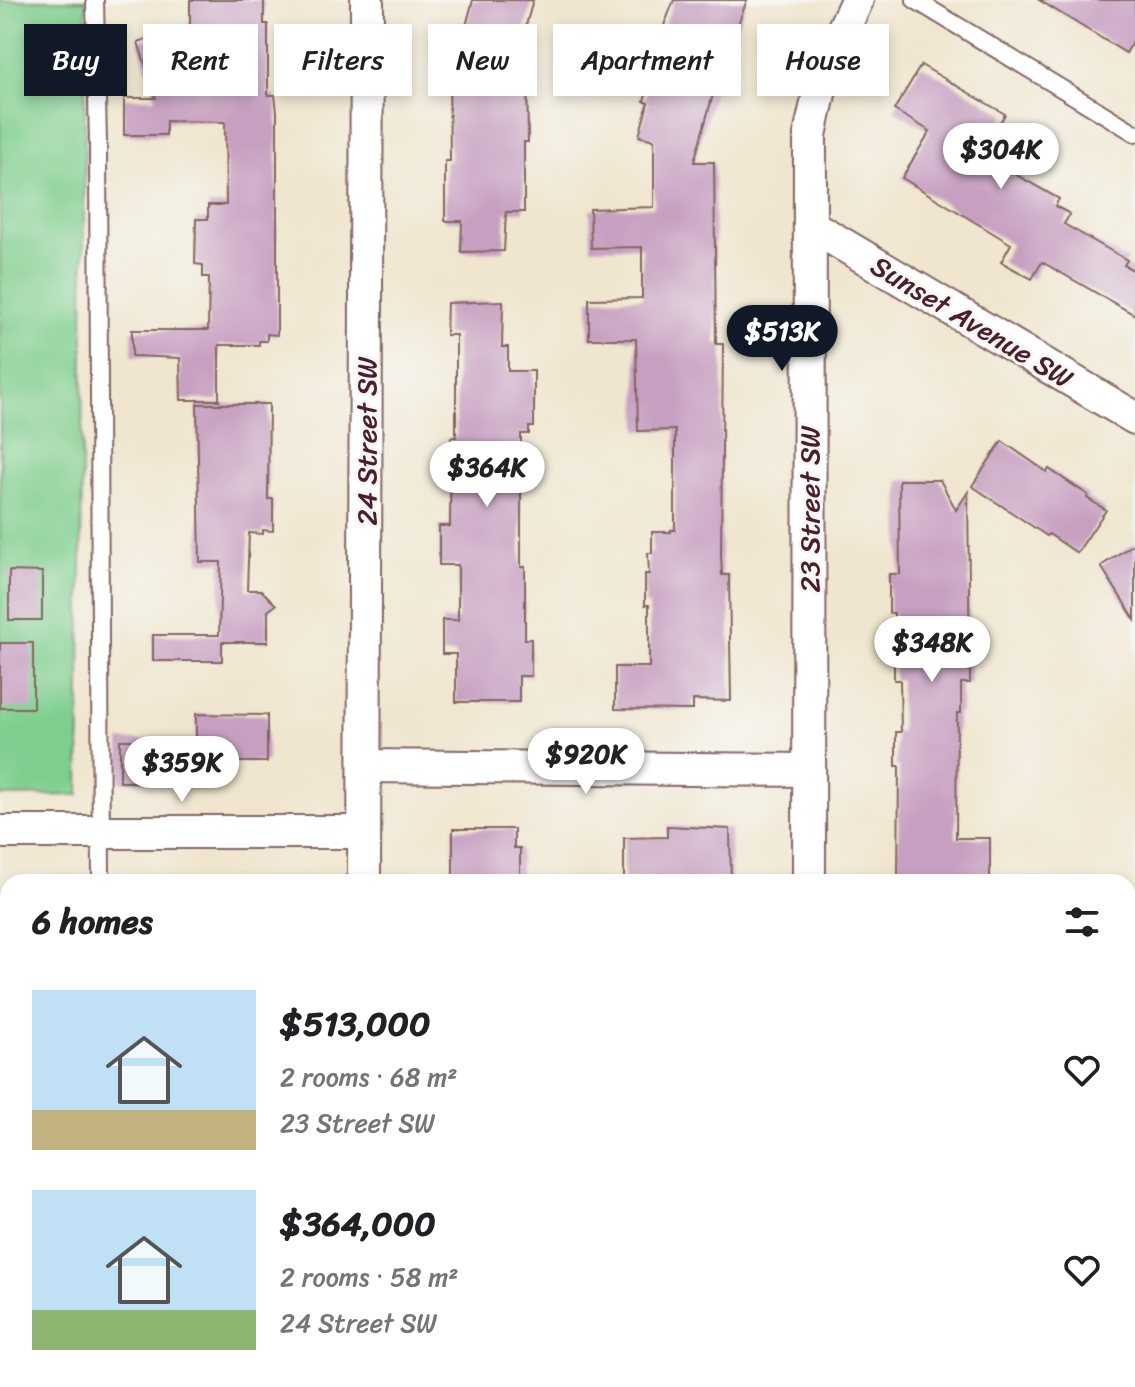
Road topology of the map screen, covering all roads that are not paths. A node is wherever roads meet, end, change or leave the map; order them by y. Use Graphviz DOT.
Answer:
graph roads {
  1 [pos="95,0"];
  2 [pos="367,0"];
  3 [pos="857,0"];
  4 [pos="915,0"];
  5 [pos="1135,133"];
  6 [pos="810,225"];
  7 [pos="1135,418"];
  8 [pos="365,766"];
  9 [pos="809,770"];
  10 [pos="0,832"];
  11 [pos="101,832"];
  12 [pos="364,832"];
  13 [pos="101,874"];
  14 [pos="364,874"];
  15 [pos="809,874"];
  1 -- 11 [label="lane"];
  2 -- 8 [label="street, 24 Street SW"];
  3 -- 6 [label="street, 23 Street SW"];
  4 -- 5 [label="lane"];
  6 -- 7 [label="street, Sunset Avenue SW"];
  6 -- 9 [label="street, 23 Street SW"];
  8 -- 9 [label="street"];
  8 -- 12 [label="street, 24 Street SW"];
  9 -- 15 [label="street, 23 Street SW"];
  10 -- 11 [label="street"];
  11 -- 12 [label="street"];
  11 -- 13 [label="lane"];
  12 -- 14 [label="street, 24 Street SW"];
}
